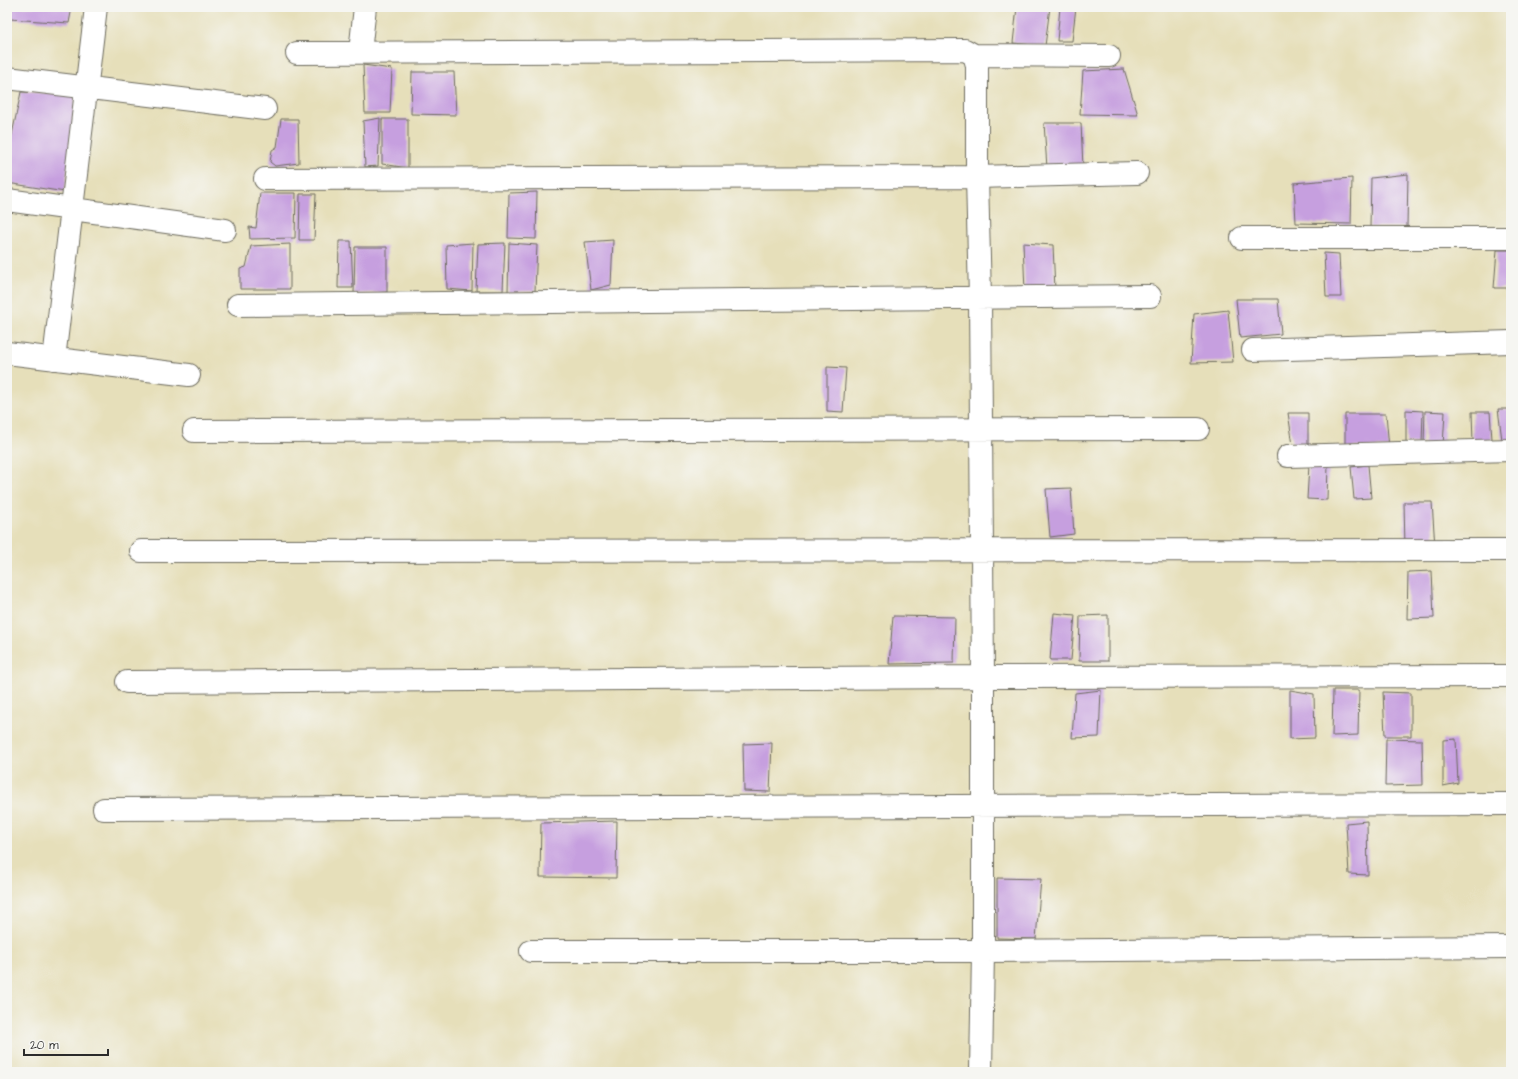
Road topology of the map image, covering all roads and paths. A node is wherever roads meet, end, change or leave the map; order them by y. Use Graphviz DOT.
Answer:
graph roads {
  1 [pos="96,7"];
  2 [pos="365,7"];
  3 [pos="297,52"];
  4 [pos="360,52"];
  5 [pos="974,56"];
  6 [pos="1109,56"];
  7 [pos="7,78"];
  8 [pos="87,88"];
  9 [pos="265,109"];
  10 [pos="1137,172"];
  11 [pos="977,177"];
  12 [pos="265,179"];
  13 [pos="7,200"];
  14 [pos="73,209"];
  15 [pos="225,230"];
  16 [pos="1242,238"];
  17 [pos="1511,238"];
  18 [pos="1150,296"];
  19 [pos="980,298"];
  20 [pos="238,305"];
  21 [pos="1511,342"];
  22 [pos="1253,350"];
  23 [pos="7,354"];
  24 [pos="54,359"];
  25 [pos="189,375"];
  26 [pos="1198,429"];
  27 [pos="981,430"];
  28 [pos="194,431"];
  29 [pos="1511,450"];
  30 [pos="1288,456"];
  31 [pos="1511,550"];
  32 [pos="141,551"];
  33 [pos="981,551"];
  34 [pos="1511,676"];
  35 [pos="982,677"];
  36 [pos="127,682"];
  37 [pos="1511,804"];
  38 [pos="983,806"];
  39 [pos="104,809"];
  40 [pos="1511,947"];
  41 [pos="531,951"];
  42 [pos="983,951"];
  43 [pos="981,1072"];
  1 -- 8 [label="street"];
  2 -- 4 [label="street"];
  3 -- 4 [label="street"];
  4 -- 5 [label="street"];
  5 -- 6 [label="street"];
  5 -- 11 [label="street"];
  7 -- 8 [label="street"];
  8 -- 9 [label="street"];
  8 -- 14 [label="street"];
  10 -- 11 [label="street"];
  11 -- 12 [label="street"];
  11 -- 19 [label="street"];
  13 -- 14 [label="street"];
  14 -- 15 [label="street"];
  14 -- 24 [label="street"];
  16 -- 17 [label="street"];
  18 -- 19 [label="street"];
  19 -- 20 [label="street"];
  19 -- 27 [label="street"];
  21 -- 22 [label="street"];
  23 -- 24 [label="street"];
  24 -- 25 [label="street"];
  26 -- 27 [label="street"];
  27 -- 28 [label="street"];
  27 -- 33 [label="street"];
  29 -- 30 [label="street"];
  31 -- 33 [label="street"];
  32 -- 33 [label="street"];
  33 -- 35 [label="street"];
  34 -- 35 [label="street"];
  35 -- 36 [label="street"];
  35 -- 38 [label="street"];
  37 -- 38 [label="street"];
  38 -- 39 [label="street"];
  38 -- 42 [label="street"];
  40 -- 42 [label="street"];
  41 -- 42 [label="street"];
  42 -- 43 [label="street"];
}
